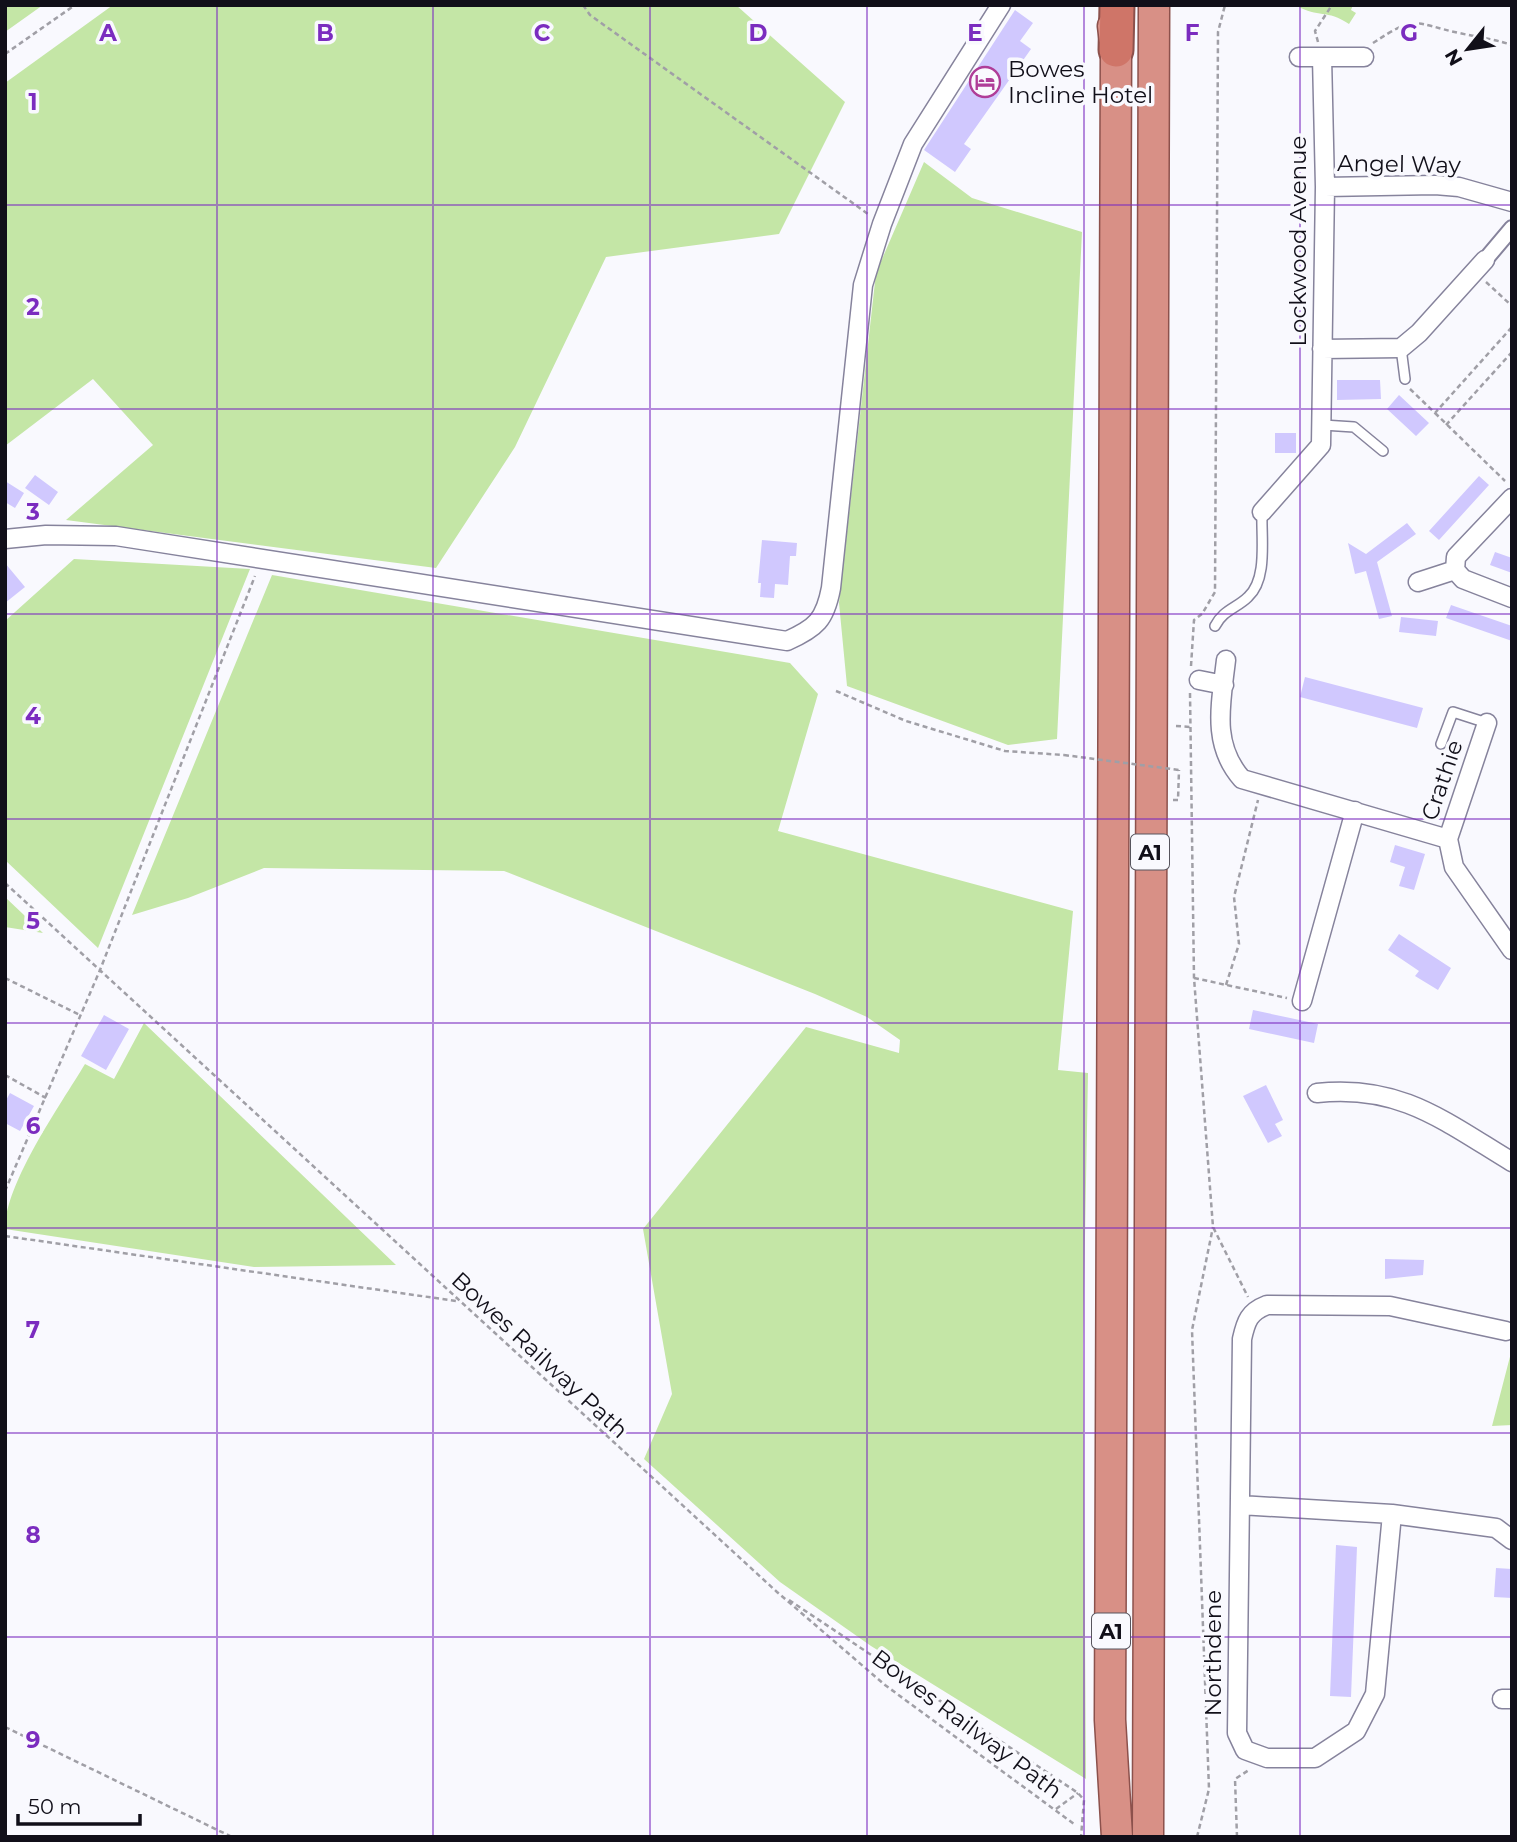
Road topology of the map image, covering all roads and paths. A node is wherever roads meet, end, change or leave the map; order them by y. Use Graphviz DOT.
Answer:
graph roads {
  1 [pos="75,5"];
  2 [pos="583,5"];
  3 [pos="1001,5"];
  4 [pos="1111,5"];
  5 [pos="1117,5"];
  6 [pos="1154,5"];
  7 [pos="1225,5"];
  8 [pos="1332,5"];
  9 [pos="1512,44"];
  10 [pos="1116,50"];
  11 [pos="5,54"];
  12 [pos="1299,57"];
  13 [pos="1322,57"];
  14 [pos="1364,57"];
  15 [pos="1325,187"];
  16 [pos="1512,202"];
  17 [pos="882,224"];
  18 [pos="1512,228"];
  19 [pos="1479,265"];
  20 [pos="1512,306"];
  21 [pos="1512,327"];
  22 [pos="1401,348"];
  23 [pos="1322,349"];
  24 [pos="1512,352"];
  25 [pos="1405,379"];
  26 [pos="1435,413"];
  27 [pos="1323,425"];
  28 [pos="1446,425"];
  29 [pos="1383,451"];
  30 [pos="1512,488"];
  31 [pos="1512,498"];
  32 [pos="1262,512"];
  33 [pos="5,539"];
  34 [pos="262,557"];
  35 [pos="1455,570"];
  36 [pos="1419,582"];
  37 [pos="1512,598"];
  38 [pos="1215,626"];
  39 [pos="1226,660"];
  40 [pos="1193,682"];
  41 [pos="1224,685"];
  42 [pos="835,691"];
  43 [pos="1487,723"];
  44 [pos="1174,726"];
  45 [pos="1191,727"];
  46 [pos="1441,744"];
  47 [pos="1179,770"];
  48 [pos="1263,783"];
  49 [pos="1354,811"];
  50 [pos="1448,839"];
  51 [pos="5,883"];
  52 [pos="1506,933"];
  53 [pos="1512,950"];
  54 [pos="100,970"];
  55 [pos="5,978"];
  56 [pos="1195,978"];
  57 [pos="1226,985"];
  58 [pos="1303,1001"];
  59 [pos="80,1015"];
  60 [pos="5,1075"];
  61 [pos="1317,1093"];
  62 [pos="46,1098"];
  63 [pos="1512,1162"];
  64 [pos="5,1191"];
  65 [pos="1213,1227"];
  66 [pos="5,1236"];
  67 [pos="459,1302"];
  68 [pos="1254,1310"];
  69 [pos="1506,1331"];
  70 [pos="1240,1505"];
  71 [pos="1392,1514"];
  72 [pos="1512,1539"];
  73 [pos="777,1592"];
  74 [pos="1146,1699"];
  75 [pos="1110,1720"];
  76 [pos="5,1727"];
  77 [pos="1267,1758"];
  78 [pos="1078,1793"];
  79 [pos="1055,1811"];
  80 [pos="1074,1824"];
  81 [pos="232,1837"];
  82 [pos="1081,1837"];
  83 [pos="1100,1837"];
  84 [pos="1116,1837"];
  85 [pos="1148,1837"];
  86 [pos="1165,1837"];
  87 [pos="1198,1837"];
  88 [pos="1237,1837"];
  1 -- 11 [label="path"];
  2 -- 17 [label="path"];
  3 -- 17 [label="street"];
  4 -- 10 [label="highway, A1"];
  5 -- 10 [label="highway"];
  6 -- 74 [label="highway, A1"];
  7 -- 40 [label="path"];
  8 -- 13 [label="path"];
  9 -- 14 [label="path"];
  10 -- 75 [label="highway, A1"];
  12 -- 13 [label="street"];
  13 -- 14 [label="street"];
  13 -- 15 [label="street, Lockwood Avenue"];
  15 -- 16 [label="street, Angel Way"];
  15 -- 23 [label="street, Lockwood Avenue"];
  17 -- 34 [label="street"];
  18 -- 19 [label="street"];
  19 -- 20 [label="path"];
  19 -- 22 [label="street"];
  21 -- 26 [label="path"];
  22 -- 23 [label="street"];
  22 -- 25 [label="lane"];
  23 -- 27 [label="street, Lockwood Avenue"];
  24 -- 28 [label="path"];
  25 -- 26 [label="path"];
  26 -- 28 [label="path"];
  27 -- 29 [label="lane"];
  27 -- 32 [label="street, Lockwood Avenue"];
  28 -- 30 [label="path"];
  31 -- 35 [label="street"];
  32 -- 38 [label="lane"];
  33 -- 34 [label="street"];
  34 -- 54 [label="path"];
  35 -- 36 [label="street"];
  35 -- 37 [label="street"];
  39 -- 41 [label="street, Crathie"];
  40 -- 41 [label="street"];
  40 -- 45 [label="path"];
  41 -- 48 [label="street, Crathie"];
  42 -- 47 [label="path, bridge"];
  43 -- 46 [label="lane"];
  43 -- 50 [label="street, Crathie"];
  44 -- 45 [label="path"];
  45 -- 56 [label="path"];
  48 -- 49 [label="street, Crathie"];
  48 -- 57 [label="path"];
  49 -- 50 [label="street, Crathie"];
  49 -- 58 [label="street"];
  50 -- 52 [label="street"];
  51 -- 54 [label="path, Bowes Railway Path"];
  52 -- 53 [label="street"];
  54 -- 59 [label="path"];
  54 -- 67 [label="path, Bowes Railway Path"];
  55 -- 59 [label="path"];
  56 -- 57 [label="path"];
  56 -- 65 [label="path"];
  57 -- 58 [label="path"];
  59 -- 62 [label="path"];
  60 -- 62 [label="path"];
  61 -- 63 [label="street"];
  62 -- 64 [label="path"];
  65 -- 68 [label="path"];
  65 -- 87 [label="path"];
  66 -- 67 [label="path"];
  67 -- 73 [label="path, Bowes Railway Path"];
  68 -- 69 [label="street"];
  68 -- 70 [label="street, Northdene"];
  70 -- 71 [label="street"];
  70 -- 77 [label="street, Northdene"];
  71 -- 72 [label="street"];
  71 -- 77 [label="street"];
  73 -- 78 [label="path"];
  73 -- 79 [label="path, Bowes Railway Path"];
  74 -- 85 [label="highway, A1"];
  74 -- 86 [label="highway, A1"];
  75 -- 83 [label="highway, A1"];
  75 -- 84 [label="highway, A1"];
  76 -- 81 [label="path"];
  77 -- 88 [label="path"];
  78 -- 79 [label="path"];
  78 -- 82 [label="path"];
  79 -- 80 [label="path, Bowes Railway Path"];
}
